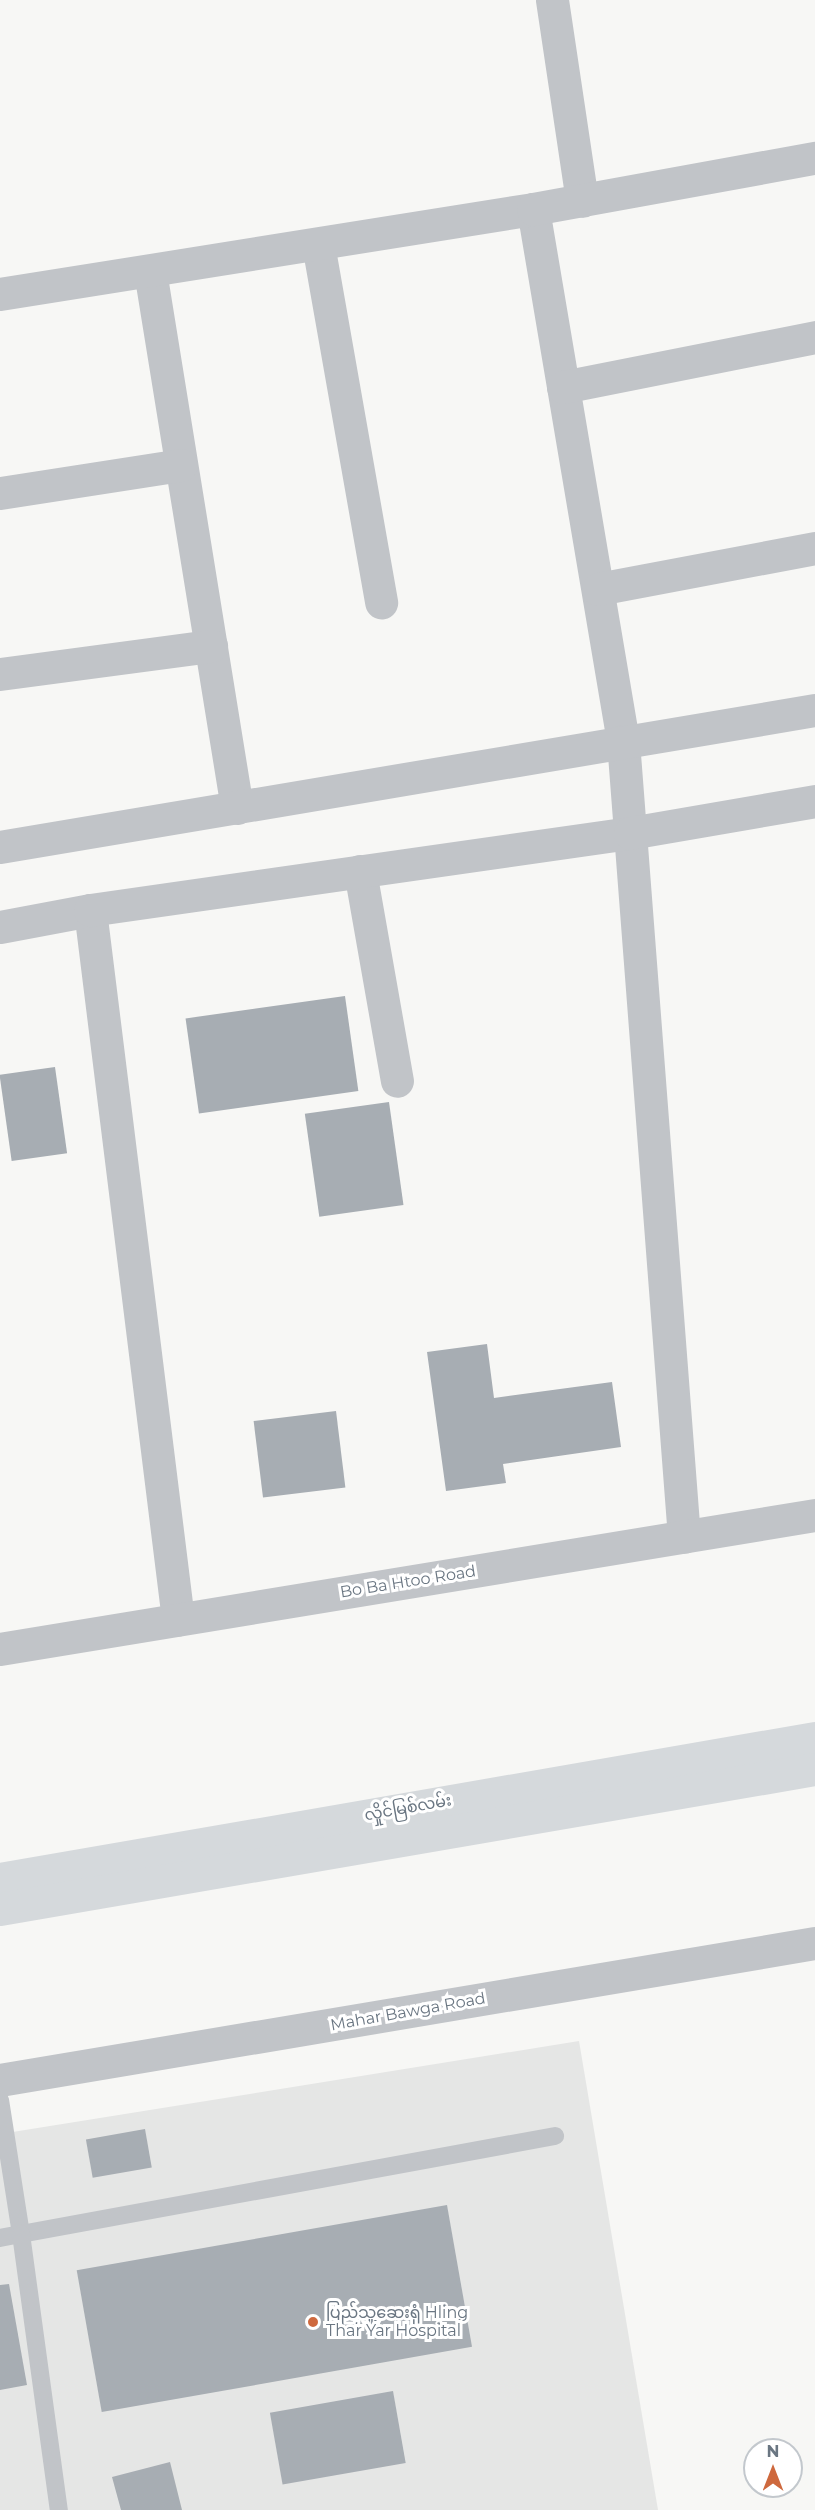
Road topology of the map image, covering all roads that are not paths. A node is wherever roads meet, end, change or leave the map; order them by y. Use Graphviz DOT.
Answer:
graph roads {
  1 [pos="552,0"];
  2 [pos="815,158"];
  3 [pos="582,201"];
  4 [pos="533,209"];
  5 [pos="318,244"];
  6 [pos="150,271"];
  7 [pos="0,294"];
  8 [pos="815,337"];
  9 [pos="563,387"];
  10 [pos="181,465"];
  11 [pos="0,493"];
  12 [pos="815,549"];
  13 [pos="598,589"];
  14 [pos="381,602"];
  15 [pos="211,646"];
  16 [pos="0,674"];
  17 [pos="815,710"];
  18 [pos="623,741"];
  19 [pos="815,801"];
  20 [pos="237,808"];
  21 [pos="630,833"];
  22 [pos="0,847"];
  23 [pos="360,871"];
  24 [pos="90,910"];
  25 [pos="0,927"];
  26 [pos="397,1081"];
  27 [pos="815,1515"];
  28 [pos="684,1537"];
  29 [pos="178,1620"];
  30 [pos="0,1650"];
  31 [pos="815,1738"];
  32 [pos="815,1769"];
  33 [pos="0,1879"];
  34 [pos="0,1909"];
  35 [pos="815,1943"];
  36 [pos="0,2080"];
  37 [pos="0,2100"];
  38 [pos="555,2136"];
  39 [pos="21,2234"];
  40 [pos="0,2238"];
  41 [pos="59,2510"];
  1 -- 3 [label="street"];
  2 -- 3 [label="street"];
  3 -- 4 [label="street"];
  4 -- 5 [label="street"];
  4 -- 9 [label="street"];
  5 -- 6 [label="street"];
  5 -- 14 [label="street"];
  6 -- 7 [label="street"];
  6 -- 10 [label="street"];
  8 -- 9 [label="street"];
  9 -- 13 [label="street"];
  10 -- 11 [label="street"];
  10 -- 15 [label="street"];
  12 -- 13 [label="street"];
  13 -- 18 [label="street"];
  15 -- 16 [label="street"];
  15 -- 20 [label="street"];
  17 -- 18 [label="street"];
  18 -- 20 [label="street"];
  18 -- 21 [label="street"];
  19 -- 21 [label="street"];
  20 -- 22 [label="street"];
  21 -- 23 [label="street"];
  21 -- 28 [label="street"];
  23 -- 24 [label="street"];
  23 -- 26 [label="street"];
  24 -- 25 [label="street"];
  24 -- 29 [label="street"];
  27 -- 28 [label="street, Bo Ba Htoo Road"];
  28 -- 29 [label="street, Bo Ba Htoo Road"];
  29 -- 30 [label="street, Bo Ba Htoo Road"];
  31 -- 33 [label="main road, လှိုင်မြစ်လမ်း"];
  32 -- 34 [label="main road, လှိုင်မြစ်လမ်း"];
  35 -- 36 [label="street, Mahar Bawga Road"];
  37 -- 39 [label="lane"];
  38 -- 39 [label="lane"];
  39 -- 40 [label="lane"];
  39 -- 41 [label="lane"];
}
